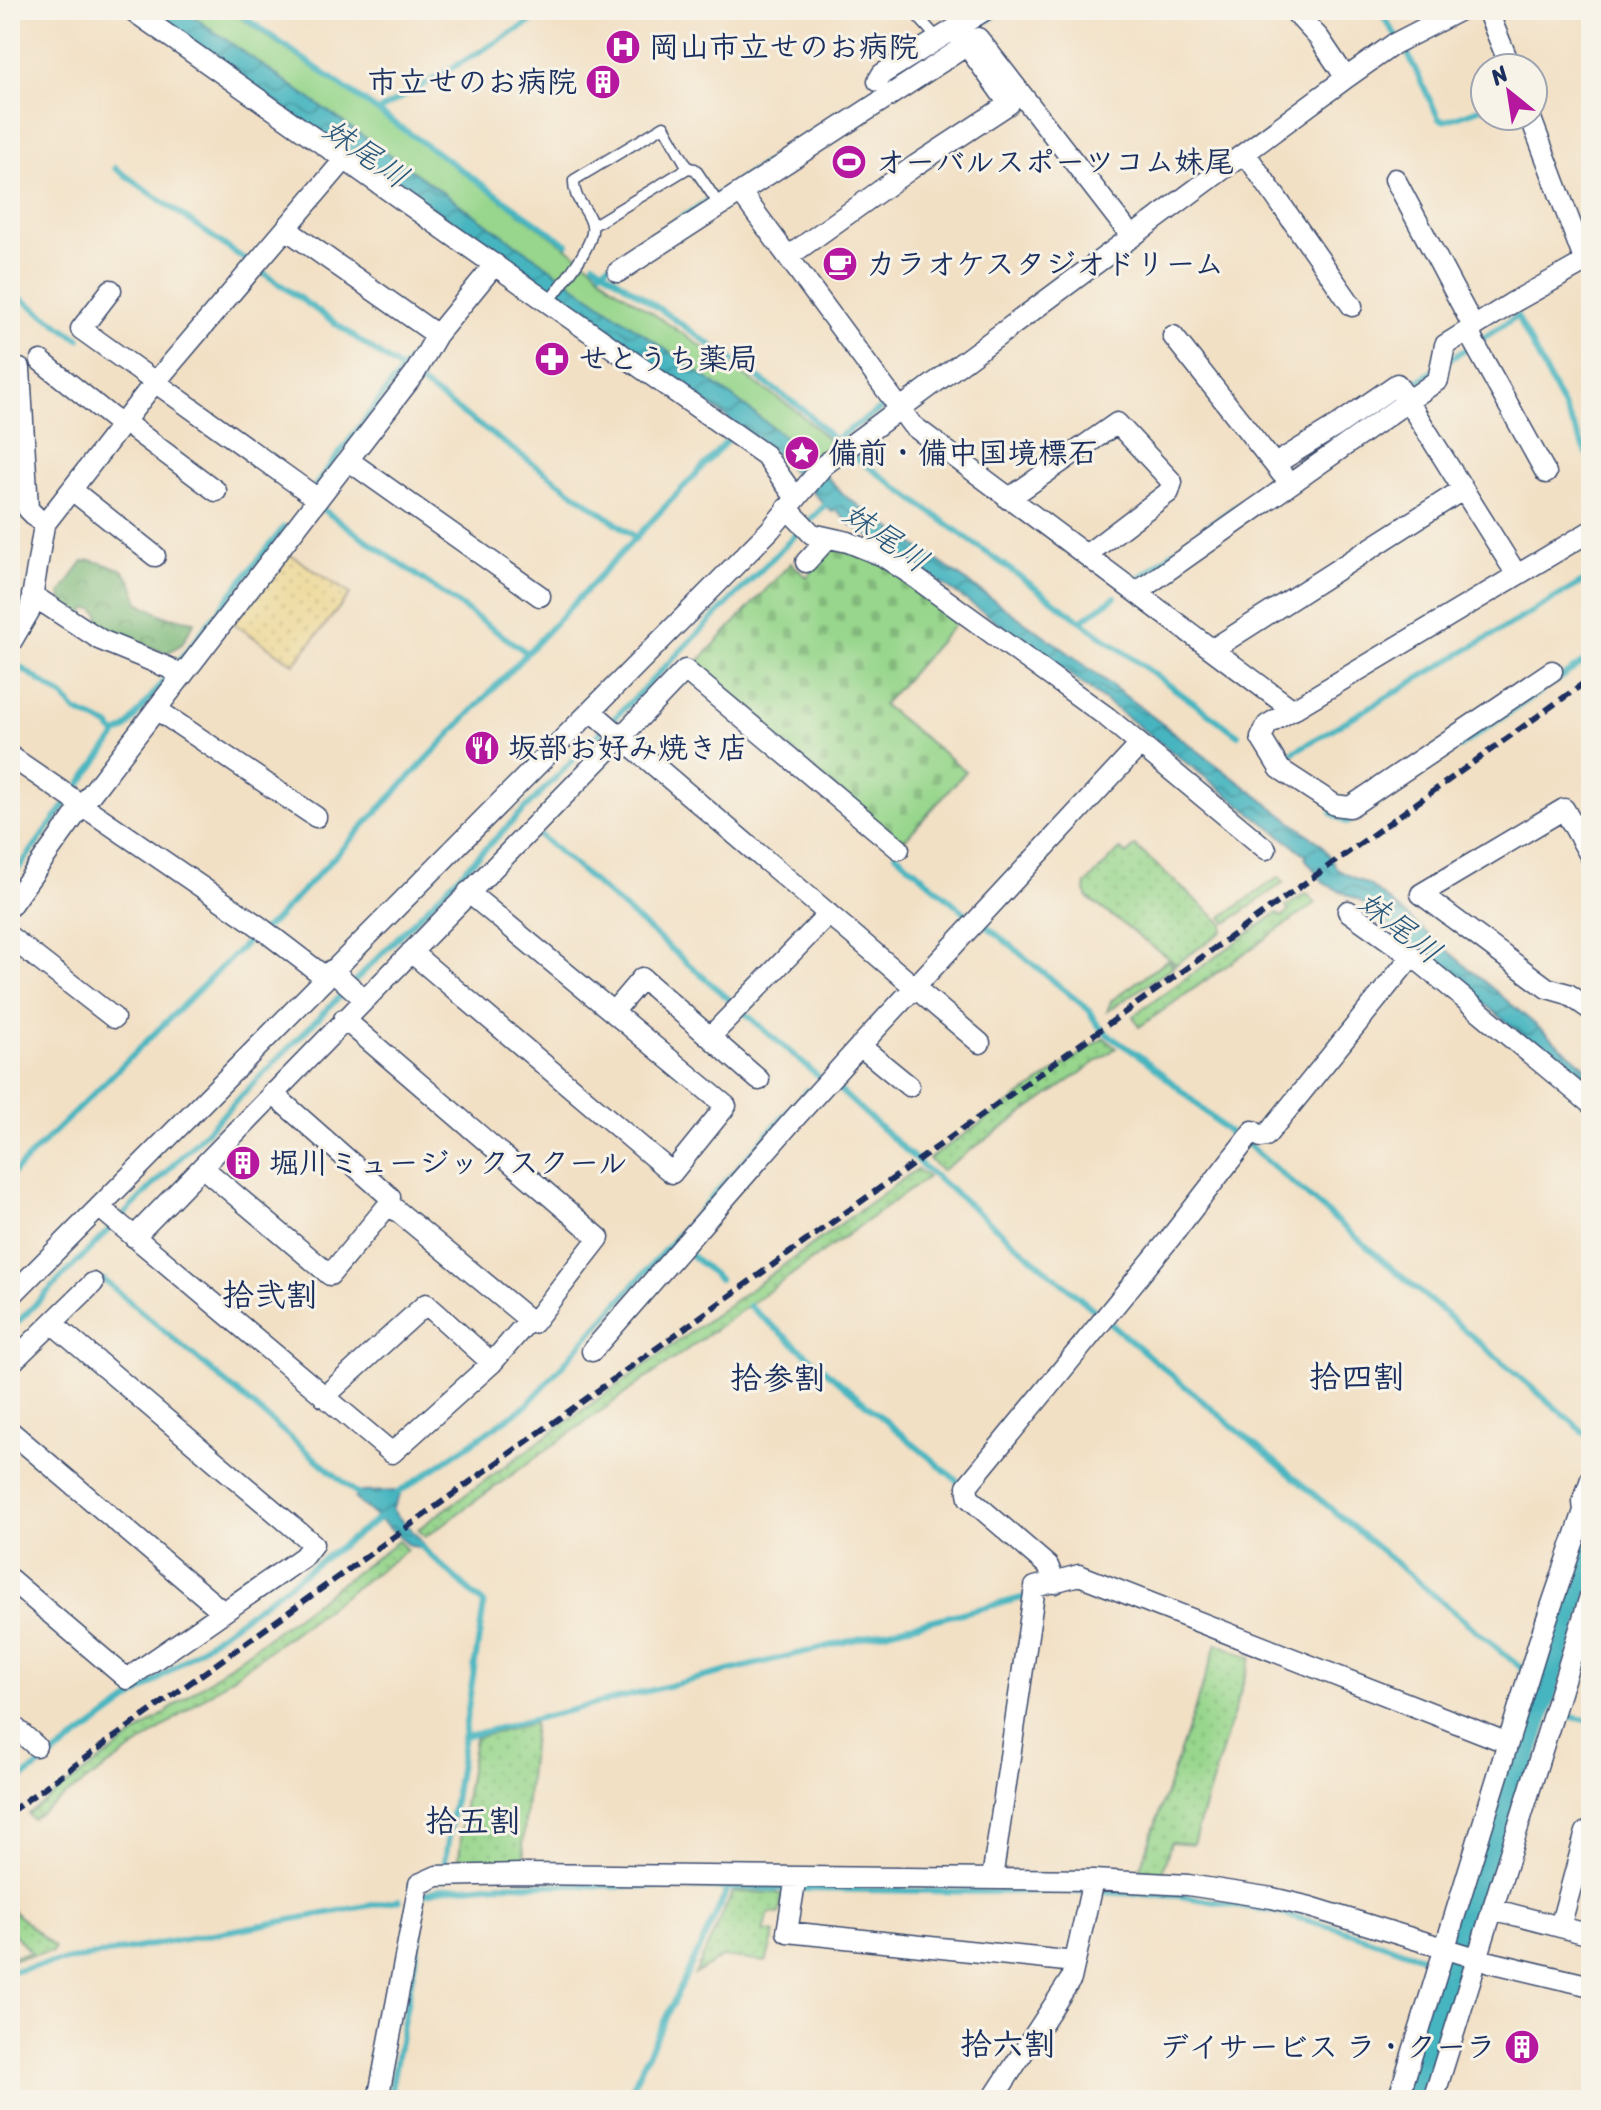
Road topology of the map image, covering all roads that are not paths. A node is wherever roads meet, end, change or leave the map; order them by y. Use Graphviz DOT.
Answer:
graph roads {
  1 [pos="132,10"];
  2 [pos="912,10"];
  3 [pos="985,10"];
  4 [pos="1293,10"];
  5 [pos="1460,10"];
  6 [pos="1487,10"];
  7 [pos="961,34"];
  8 [pos="1504,52"];
  9 [pos="1342,72"];
  10 [pos="900,75"];
  11 [pos="878,81"];
  12 [pos="1536,132"];
  13 [pos="1245,153"];
  14 [pos="345,159"];
  15 [pos="688,168"];
  16 [pos="1395,179"];
  17 [pos="741,193"];
  18 [pos="716,199"];
  19 [pos="592,226"];
  20 [pos="286,229"];
  21 [pos="1132,237"];
  22 [pos="789,256"];
  23 [pos="495,264"];
  24 [pos="1588,269"];
  25 [pos="618,272"];
  26 [pos="111,290"];
  27 [pos="552,298"];
  28 [pos="1352,306"];
  29 [pos="437,335"];
  30 [pos="1173,336"];
  31 [pos="1472,337"];
  32 [pos="41,361"];
  33 [pos="20,369"];
  34 [pos="155,382"];
  35 [pos="1403,395"];
  36 [pos="896,403"];
  37 [pos="122,424"];
  38 [pos="348,460"];
  39 [pos="1282,473"];
  40 [pos="1546,473"];
  41 [pos="72,490"];
  42 [pos="1462,490"];
  43 [pos="216,491"];
  44 [pos="313,495"];
  45 [pos="1008,499"];
  46 [pos="796,502"];
  47 [pos="44,525"];
  48 [pos="1589,532"];
  49 [pos="820,536"];
  50 [pos="1086,555"];
  51 [pos="155,556"];
  52 [pos="806,562"];
  53 [pos="1517,575"];
  54 [pos="1137,592"];
  55 [pos="32,595"];
  56 [pos="540,596"];
  57 [pos="10,644"];
  58 [pos="1213,649"];
  59 [pos="1552,671"];
  60 [pos="175,672"];
  61 [pos="156,709"];
  62 [pos="1293,710"];
  63 [pos="594,714"];
  64 [pos="617,734"];
  65 [pos="1139,746"];
  66 [pos="10,756"];
  67 [pos="75,802"];
  68 [pos="316,817"];
  69 [pos="899,849"];
  70 [pos="1266,849"];
  71 [pos="1591,857"];
  72 [pos="468,892"];
  73 [pos="10,906"];
  74 [pos="1348,911"];
  75 [pos="829,914"];
  76 [pos="10,937"];
  77 [pos="411,952"];
  78 [pos="1411,957"];
  79 [pos="332,975"];
  80 [pos="914,987"];
  81 [pos="360,996"];
  82 [pos="1591,1010"];
  83 [pos="613,1012"];
  84 [pos="114,1018"];
  85 [pos="344,1019"];
  86 [pos="710,1037"];
  87 [pos="980,1043"];
  88 [pos="860,1046"];
  89 [pos="759,1080"];
  90 [pos="909,1086"];
  91 [pos="272,1093"];
  92 [pos="1591,1104"];
  93 [pos="202,1167"];
  94 [pos="389,1204"];
  95 [pos="104,1211"];
  96 [pos="130,1233"];
  97 [pos="93,1283"];
  98 [pos="10,1297"];
  99 [pos="529,1320"];
  100 [pos="52,1323"];
  101 [pos="592,1351"];
  102 [pos="492,1363"];
  103 [pos="10,1364"];
  104 [pos="324,1397"];
  105 [pos="10,1431"];
  106 [pos="1591,1479"];
  107 [pos="1587,1513"];
  108 [pos="10,1579"];
  109 [pos="1067,1580"];
  110 [pos="1591,1593"];
  111 [pos="222,1611"];
  112 [pos="1571,1663"];
  113 [pos="1591,1668"];
  114 [pos="10,1723"];
  115 [pos="36,1746"];
  116 [pos="1506,1748"];
  117 [pos="1591,1833"];
  118 [pos="992,1879"];
  119 [pos="795,1884"];
  120 [pos="1092,1888"];
  121 [pos="1492,1909"];
  122 [pos="1560,1927"];
  123 [pos="1591,1935"];
  124 [pos="1444,1954"];
  125 [pos="1473,1955"];
  126 [pos="1075,1962"];
  127 [pos="1591,1986"];
  128 [pos="378,2100"];
  129 [pos="992,2100"];
  130 [pos="1398,2100"];
  131 [pos="1433,2100"];
  1 -- 14 [label="street"];
  2 -- 7 [label="lane"];
  3 -- 7 [label="street"];
  4 -- 9 [label="street"];
  5 -- 9 [label="street"];
  6 -- 8 [label="street"];
  7 -- 10 [label="street"];
  7 -- 10 [label="street"];
  7 -- 21 [label="street"];
  7 -- 22 [label="street"];
  9 -- 13 [label="street"];
  10 -- 11 [label="street"];
  10 -- 17 [label="street"];
  12 -- 24 [label="street"];
  13 -- 21 [label="street"];
  13 -- 28 [label="street"];
  14 -- 20 [label="street"];
  14 -- 23 [label="street"];
  15 -- 18 [label="lane"];
  15 -- 19 [label="lane"];
  15 -- 19 [label="lane"];
  16 -- 31 [label="street"];
  17 -- 18 [label="street"];
  17 -- 22 [label="street"];
  18 -- 25 [label="street"];
  19 -- 27 [label="lane"];
  20 -- 29 [label="street"];
  20 -- 34 [label="street"];
  21 -- 36 [label="street"];
  22 -- 36 [label="street"];
  23 -- 27 [label="street"];
  23 -- 29 [label="street"];
  24 -- 31 [label="street"];
  26 -- 34 [label="street"];
  27 -- 46 [label="street"];
  29 -- 38 [label="street"];
  30 -- 39 [label="street"];
  31 -- 35 [label="street"];
  31 -- 40 [label="street"];
  32 -- 37 [label="street"];
  33 -- 47 [label="street"];
  34 -- 37 [label="street"];
  34 -- 44 [label="street"];
  35 -- 39 [label="street"];
  35 -- 42 [label="street"];
  36 -- 45 [label="street"];
  36 -- 46 [label="street"];
  37 -- 41 [label="street"];
  37 -- 43 [label="street"];
  38 -- 44 [label="street"];
  38 -- 56 [label="street"];
  39 -- 54 [label="street"];
  41 -- 47 [label="street"];
  41 -- 51 [label="street"];
  42 -- 53 [label="street"];
  42 -- 58 [label="street"];
  44 -- 60 [label="street"];
  45 -- 50 [label="street"];
  45 -- 50 [label="street"];
  46 -- 49 [label="street"];
  46 -- 63 [label="street"];
  47 -- 55 [label="street"];
  48 -- 53 [label="street"];
  49 -- 52 [label="street"];
  49 -- 65 [label="street"];
  50 -- 54 [label="street"];
  53 -- 62 [label="street"];
  54 -- 58 [label="street"];
  55 -- 57 [label="street"];
  55 -- 60 [label="street"];
  58 -- 62 [label="street"];
  59 -- 62 [label="street"];
  60 -- 61 [label="street"];
  61 -- 67 [label="street"];
  61 -- 68 [label="street"];
  63 -- 64 [label="street"];
  63 -- 79 [label="street"];
  64 -- 69 [label="street"];
  64 -- 72 [label="street"];
  64 -- 75 [label="street"];
  65 -- 70 [label="street"];
  65 -- 80 [label="street"];
  66 -- 67 [label="street"];
  67 -- 73 [label="street"];
  67 -- 79 [label="street"];
  71 -- 82 [label="street"];
  72 -- 77 [label="street"];
  72 -- 83 [label="street"];
  74 -- 78 [label="street"];
  75 -- 80 [label="street"];
  75 -- 86 [label="street"];
  76 -- 84 [label="street"];
  77 -- 81 [label="street"];
  77 -- 83 [label="street"];
  78 -- 92 [label="street"];
  78 -- 109 [label="street"];
  79 -- 81 [label="street"];
  79 -- 95 [label="street"];
  80 -- 87 [label="street"];
  80 -- 88 [label="street"];
  81 -- 85 [label="street"];
  83 -- 86 [label="street"];
  85 -- 91 [label="street"];
  85 -- 99 [label="street"];
  86 -- 89 [label="street"];
  88 -- 90 [label="street"];
  88 -- 101 [label="street"];
  91 -- 93 [label="street"];
  91 -- 94 [label="street"];
  93 -- 94 [label="street"];
  93 -- 96 [label="street"];
  94 -- 99 [label="street"];
  95 -- 96 [label="street"];
  95 -- 98 [label="street"];
  96 -- 104 [label="street"];
  97 -- 100 [label="street"];
  99 -- 102 [label="street"];
  100 -- 103 [label="street"];
  100 -- 111 [label="street"];
  102 -- 104 [label="street"];
  102 -- 104 [label="street"];
  105 -- 111 [label="street"];
  106 -- 107 [label="street"];
  107 -- 116 [label="street"];
  108 -- 111 [label="street"];
  109 -- 116 [label="street"];
  109 -- 118 [label="street"];
  110 -- 112 [label="street"];
  112 -- 113 [label="street"];
  112 -- 121 [label="street"];
  114 -- 115 [label="street"];
  116 -- 124 [label="street"];
  117 -- 122 [label="street"];
  118 -- 119 [label="street"];
  118 -- 120 [label="street"];
  119 -- 126 [label="street"];
  119 -- 128 [label="street"];
  120 -- 124 [label="street"];
  120 -- 126 [label="street"];
  121 -- 122 [label="street"];
  121 -- 125 [label="street"];
  122 -- 123 [label="street"];
  124 -- 125 [label="street"];
  124 -- 130 [label="street"];
  125 -- 127 [label="street"];
  125 -- 131 [label="street"];
  126 -- 129 [label="street"];
}
